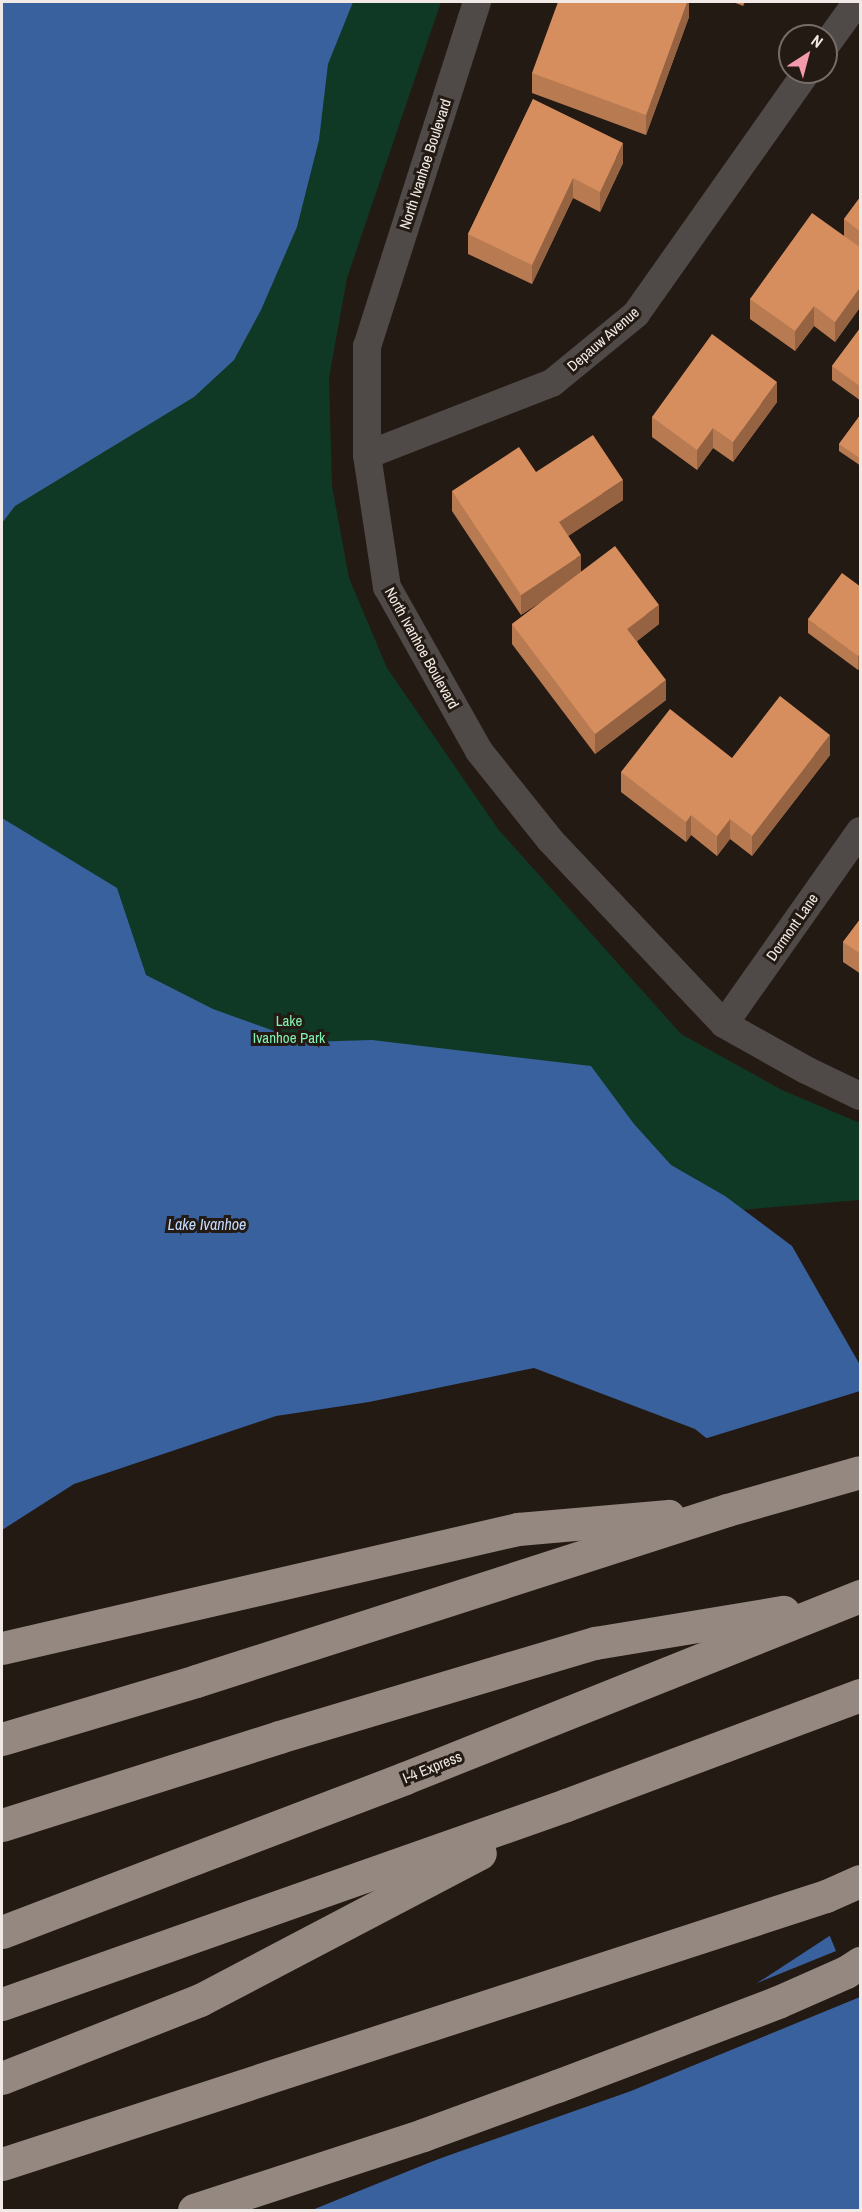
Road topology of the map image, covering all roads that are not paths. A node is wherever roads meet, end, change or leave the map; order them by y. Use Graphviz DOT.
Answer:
graph roads {
  1 [pos="477,2"];
  2 [pos="856,2"];
  3 [pos="838,28"];
  4 [pos="799,84"];
  5 [pos="368,454"];
  6 [pos="861,831"];
  7 [pos="724,1024"];
  8 [pos="861,1096"];
  9 [pos="861,1472"];
  10 [pos="727,1510"];
  11 [pos="854,1599"];
  12 [pos="2,1648"];
  13 [pos="861,1695"];
  14 [pos="2,1739"];
  15 [pos="586,1797"];
  16 [pos="2,1825"];
  17 [pos="861,1881"];
  18 [pos="2,1932"];
  19 [pos="861,1963"];
  20 [pos="2,2004"];
  21 [pos="2,2078"];
  22 [pos="2,2164"];
  23 [pos="194,2211"];
  1 -- 5 [label="street, North Ivanhoe Boulevard"];
  2 -- 3 [label="street"];
  4 -- 5 [label="street, Depauw Avenue"];
  5 -- 7 [label="street, North Ivanhoe Boulevard"];
  6 -- 7 [label="street, Dormont Lane"];
  7 -- 8 [label="street, North Ivanhoe Boulevard"];
  9 -- 10 [label="highway"];
  10 -- 12 [label="highway"];
  10 -- 14 [label="highway"];
  11 -- 16 [label="highway"];
  11 -- 18 [label="highway, I-4 Express"];
  13 -- 15 [label="highway"];
  15 -- 20 [label="highway"];
  15 -- 21 [label="highway"];
  17 -- 22 [label="highway"];
  19 -- 23 [label="highway"];
}
